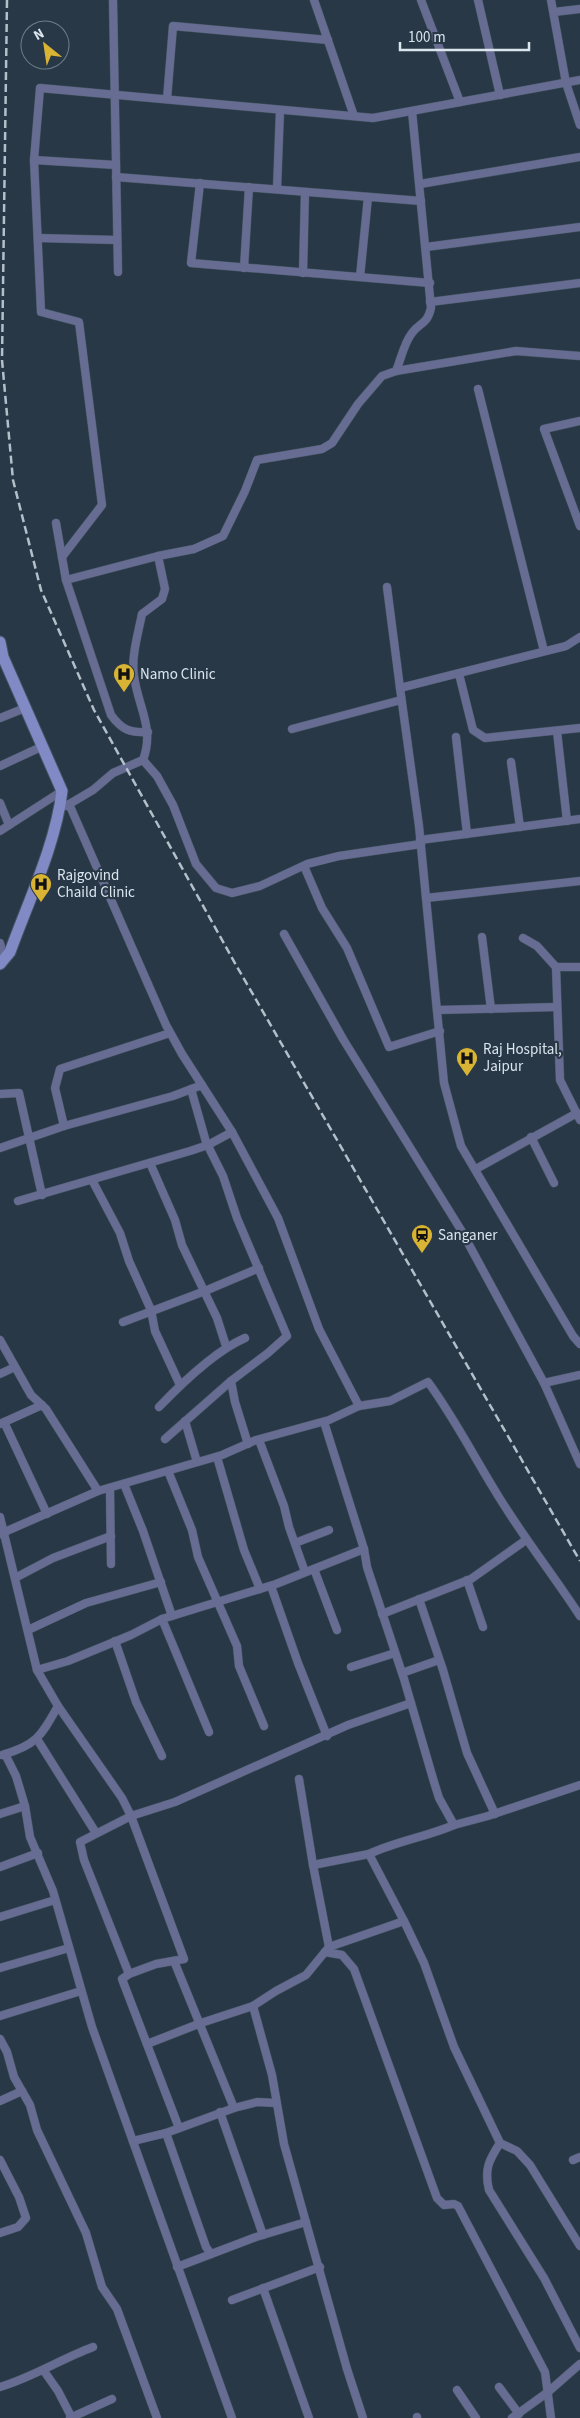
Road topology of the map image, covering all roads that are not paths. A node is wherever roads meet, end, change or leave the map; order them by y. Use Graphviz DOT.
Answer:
graph roads {
  1 [pos="113,0"];
  2 [pos="314,0"];
  3 [pos="422,0"];
  4 [pos="478,0"];
  5 [pos="552,0"];
  6 [pos="580,9"];
  7 [pos="554,12"];
  8 [pos="328,40"];
  9 [pos="580,80"];
  10 [pos="566,83"];
  11 [pos="114,95"];
  12 [pos="500,95"];
  13 [pos="167,99"];
  14 [pos="460,102"];
  15 [pos="280,110"];
  16 [pos="412,111"];
  17 [pos="354,116"];
  18 [pos="580,125"];
  19 [pos="580,157"];
  20 [pos="34,160"];
  21 [pos="116,165"];
  22 [pos="116,177"];
  23 [pos="200,183"];
  24 [pos="420,184"];
  25 [pos="249,187"];
  26 [pos="277,189"];
  27 [pos="305,192"];
  28 [pos="368,197"];
  29 [pos="421,201"];
  30 [pos="580,227"];
  31 [pos="38,238"];
  32 [pos="117,240"];
  33 [pos="426,247"];
  34 [pos="244,268"];
  35 [pos="118,272"];
  36 [pos="303,273"];
  37 [pos="360,277"];
  38 [pos="430,283"];
  39 [pos="580,283"];
  40 [pos="430,302"];
  41 [pos="580,356"];
  42 [pos="396,371"];
  43 [pos="478,389"];
  44 [pos="580,421"];
  45 [pos="56,523"];
  46 [pos="580,526"];
  47 [pos="62,556"];
  48 [pos="158,556"];
  49 [pos="66,580"];
  50 [pos="387,587"];
  51 [pos="580,637"];
  52 [pos="0,642"];
  53 [pos="544,650"];
  54 [pos="459,674"];
  55 [pos="400,688"];
  56 [pos="401,700"];
  57 [pos="25,708"];
  58 [pos="0,718"];
  59 [pos="580,728"];
  60 [pos="292,729"];
  61 [pos="557,730"];
  62 [pos="148,732"];
  63 [pos="456,737"];
  64 [pos="41,747"];
  65 [pos="143,760"];
  66 [pos="511,762"];
  67 [pos="0,766"];
  68 [pos="62,791"];
  69 [pos="0,803"];
  70 [pos="65,807"];
  71 [pos="580,819"];
  72 [pos="566,821"];
  73 [pos="9,825"];
  74 [pos="520,827"];
  75 [pos="0,831"];
  76 [pos="468,834"];
  77 [pos="420,842"];
  78 [pos="304,866"];
  79 [pos="580,881"];
  80 [pos="426,898"];
  81 [pos="284,934"];
  82 [pos="482,937"];
  83 [pos="523,938"];
  84 [pos="0,943"];
  85 [pos="2,962"];
  86 [pos="556,967"];
  87 [pos="580,967"];
  88 [pos="558,1007"];
  89 [pos="491,1009"];
  90 [pos="437,1010"];
  91 [pos="440,1031"];
  92 [pos="170,1033"];
  93 [pos="202,1085"];
  94 [pos="191,1089"];
  95 [pos="0,1094"];
  96 [pos="578,1116"];
  97 [pos="64,1126"];
  98 [pos="232,1132"];
  99 [pos="531,1137"];
  100 [pos="30,1138"];
  101 [pos="208,1145"];
  102 [pos="0,1148"];
  103 [pos="150,1163"];
  104 [pos="476,1169"];
  105 [pos="92,1180"];
  106 [pos="554,1183"];
  107 [pos="42,1195"];
  108 [pos="18,1201"];
  109 [pos="259,1268"];
  110 [pos="205,1291"];
  111 [pos="151,1310"];
  112 [pos="123,1322"];
  113 [pos="245,1338"];
  114 [pos="0,1340"];
  115 [pos="580,1344"];
  116 [pos="226,1346"];
  117 [pos="15,1367"];
  118 [pos="0,1374"];
  119 [pos="580,1375"];
  120 [pos="231,1381"];
  121 [pos="544,1383"];
  122 [pos="180,1385"];
  123 [pos="42,1405"];
  124 [pos="359,1406"];
  125 [pos="158,1407"];
  126 [pos="185,1421"];
  127 [pos="324,1422"];
  128 [pos="2,1423"];
  129 [pos="165,1439"];
  130 [pos="259,1440"];
  131 [pos="248,1444"];
  132 [pos="217,1457"];
  133 [pos="197,1462"];
  134 [pos="580,1464"];
  135 [pos="168,1471"];
  136 [pos="124,1484"];
  137 [pos="110,1488"];
  138 [pos="98,1491"];
  139 [pos="47,1514"];
  140 [pos="0,1517"];
  141 [pos="330,1530"];
  142 [pos="2,1533"];
  143 [pos="110,1536"];
  144 [pos="526,1540"];
  145 [pos="294,1543"];
  146 [pos="364,1549"];
  147 [pos="111,1564"];
  148 [pos="314,1569"];
  149 [pos="305,1572"];
  150 [pos="15,1578"];
  151 [pos="468,1580"];
  152 [pos="161,1582"];
  153 [pos="271,1586"];
  154 [pos="260,1589"];
  155 [pos="419,1599"];
  156 [pos="217,1601"];
  157 [pos="382,1614"];
  158 [pos="172,1616"];
  159 [pos="580,1616"];
  160 [pos="162,1619"];
  161 [pos="483,1627"];
  162 [pos="28,1630"];
  163 [pos="337,1630"];
  164 [pos="115,1641"];
  165 [pos="395,1653"];
  166 [pos="439,1660"];
  167 [pos="351,1667"];
  168 [pos="37,1670"];
  169 [pos="402,1673"];
  170 [pos="412,1703"];
  171 [pos="58,1706"];
  172 [pos="264,1726"];
  173 [pos="209,1732"];
  174 [pos="327,1736"];
  175 [pos="37,1739"];
  176 [pos="2,1755"];
  177 [pos="162,1756"];
  178 [pos="299,1779"];
  179 [pos="580,1785"];
  180 [pos="25,1806"];
  181 [pos="0,1814"];
  182 [pos="495,1814"];
  183 [pos="131,1816"];
  184 [pos="454,1825"];
  185 [pos="96,1834"];
  186 [pos="38,1853"];
  187 [pos="370,1854"];
  188 [pos="313,1865"];
  189 [pos="0,1866"];
  190 [pos="55,1900"];
  191 [pos="0,1917"];
  192 [pos="404,1921"];
  193 [pos="69,1948"];
  194 [pos="327,1950"];
  195 [pos="174,1961"];
  196 [pos="0,1968"];
  197 [pos="129,1974"];
  198 [pos="81,1991"];
  199 [pos="253,2006"];
  200 [pos="0,2016"];
  201 [pos="201,2023"];
  202 [pos="0,2039"];
  203 [pos="147,2044"];
  204 [pos="22,2091"];
  205 [pos="0,2101"];
  206 [pos="276,2103"];
  207 [pos="234,2108"];
  208 [pos="220,2112"];
  209 [pos="179,2128"];
  210 [pos="166,2133"];
  211 [pos="133,2141"];
  212 [pos="500,2142"];
  213 [pos="0,2160"];
  214 [pos="306,2222"];
  215 [pos="0,2233"];
  216 [pos="263,2234"];
  217 [pos="580,2246"];
  218 [pos="211,2254"];
  219 [pos="177,2267"];
  220 [pos="320,2267"];
  221 [pos="263,2288"];
  222 [pos="232,2300"];
  223 [pos="93,2347"];
  224 [pos="580,2348"];
  225 [pos="580,2364"];
  226 [pos="44,2371"];
  227 [pos="499,2387"];
  228 [pos="0,2388"];
  229 [pos="457,2390"];
  230 [pos="548,2392"];
  231 [pos="112,2400"];
  232 [pos="516,2416"];
  233 [pos="71,2418"];
  234 [pos="156,2418"];
  235 [pos="232,2418"];
  236 [pos="309,2418"];
  237 [pos="364,2418"];
  238 [pos="476,2418"];
  239 [pos="551,2418"];
  1 -- 11 [label="street"];
  2 -- 8 [label="street"];
  3 -- 14 [label="street"];
  4 -- 12 [label="street"];
  5 -- 7 [label="street"];
  6 -- 7 [label="street"];
  7 -- 10 [label="street"];
  8 -- 13 [label="street"];
  8 -- 17 [label="street"];
  9 -- 10 [label="street"];
  10 -- 12 [label="street"];
  10 -- 18 [label="street"];
  11 -- 13 [label="street"];
  11 -- 20 [label="street"];
  11 -- 21 [label="street"];
  12 -- 14 [label="street"];
  13 -- 15 [label="street"];
  14 -- 16 [label="street"];
  15 -- 17 [label="street"];
  15 -- 26 [label="street"];
  16 -- 17 [label="street"];
  16 -- 24 [label="street"];
  19 -- 24 [label="street"];
  20 -- 21 [label="street"];
  20 -- 31 [label="street"];
  21 -- 22 [label="street"];
  22 -- 23 [label="street"];
  22 -- 32 [label="street"];
  23 -- 25 [label="street"];
  23 -- 34 [label="street"];
  24 -- 29 [label="street"];
  25 -- 26 [label="street"];
  25 -- 34 [label="street"];
  26 -- 27 [label="street"];
  27 -- 28 [label="street"];
  27 -- 36 [label="street"];
  28 -- 29 [label="street"];
  28 -- 37 [label="street"];
  29 -- 33 [label="street"];
  30 -- 33 [label="street"];
  31 -- 32 [label="street"];
  31 -- 47 [label="street"];
  32 -- 35 [label="street"];
  33 -- 38 [label="street"];
  34 -- 36 [label="street"];
  36 -- 37 [label="street"];
  37 -- 38 [label="street"];
  38 -- 40 [label="street"];
  39 -- 40 [label="street"];
  40 -- 42 [label="street"];
  41 -- 42 [label="street"];
  42 -- 48 [label="street"];
  43 -- 53 [label="street"];
  44 -- 46 [label="street"];
  45 -- 47 [label="street"];
  47 -- 49 [label="street"];
  48 -- 49 [label="street"];
  48 -- 62 [label="street"];
  49 -- 62 [label="street"];
  50 -- 55 [label="street"];
  51 -- 53 [label="street"];
  52 -- 57 [label="street"];
  53 -- 54 [label="street"];
  54 -- 55 [label="street"];
  54 -- 61 [label="street"];
  55 -- 56 [label="street"];
  56 -- 60 [label="street"];
  56 -- 77 [label="street"];
  57 -- 58 [label="street"];
  57 -- 64 [label="street"];
  59 -- 61 [label="street"];
  61 -- 72 [label="street"];
  62 -- 65 [label="street"];
  63 -- 76 [label="street"];
  64 -- 67 [label="street"];
  64 -- 68 [label="street"];
  65 -- 70 [label="street"];
  65 -- 78 [label="street"];
  66 -- 74 [label="street"];
  68 -- 70 [label="street"];
  68 -- 73 [label="street"];
  69 -- 73 [label="street"];
  70 -- 85 [label="street"];
  70 -- 92 [label="street"];
  71 -- 72 [label="street"];
  72 -- 74 [label="street"];
  73 -- 75 [label="street"];
  74 -- 76 [label="street"];
  76 -- 77 [label="street"];
  77 -- 78 [label="street"];
  77 -- 80 [label="street"];
  78 -- 91 [label="street"];
  79 -- 80 [label="street"];
  80 -- 90 [label="street"];
  81 -- 121 [label="street"];
  82 -- 89 [label="street"];
  83 -- 86 [label="street"];
  84 -- 85 [label="street"];
  86 -- 87 [label="street"];
  86 -- 88 [label="street"];
  88 -- 89 [label="street"];
  88 -- 96 [label="street"];
  89 -- 90 [label="street"];
  90 -- 91 [label="street"];
  91 -- 104 [label="street"];
  92 -- 93 [label="street"];
  92 -- 97 [label="street"];
  93 -- 94 [label="street"];
  93 -- 98 [label="street"];
  94 -- 97 [label="street"];
  94 -- 101 [label="street"];
  95 -- 100 [label="street"];
  96 -- 99 [label="street"];
  97 -- 100 [label="street"];
  98 -- 101 [label="street"];
  98 -- 124 [label="street"];
  99 -- 104 [label="street"];
  99 -- 106 [label="street"];
  100 -- 102 [label="street"];
  100 -- 107 [label="street"];
  101 -- 103 [label="street"];
  101 -- 109 [label="street"];
  103 -- 105 [label="street"];
  103 -- 110 [label="street"];
  104 -- 115 [label="street"];
  105 -- 107 [label="street"];
  105 -- 111 [label="street"];
  107 -- 108 [label="street"];
  109 -- 110 [label="street"];
  109 -- 120 [label="street"];
  110 -- 111 [label="street"];
  110 -- 116 [label="street"];
  111 -- 112 [label="street"];
  111 -- 122 [label="street"];
  113 -- 116 [label="street"];
  114 -- 117 [label="street"];
  116 -- 122 [label="street"];
  117 -- 118 [label="street"];
  117 -- 123 [label="street"];
  119 -- 121 [label="street"];
  120 -- 126 [label="street"];
  120 -- 131 [label="street"];
  121 -- 134 [label="street"];
  122 -- 125 [label="street"];
  123 -- 128 [label="street"];
  123 -- 138 [label="street"];
  124 -- 127 [label="street"];
  124 -- 144 [label="street"];
  126 -- 129 [label="street"];
  126 -- 133 [label="street"];
  127 -- 130 [label="street"];
  127 -- 146 [label="street"];
  128 -- 139 [label="street"];
  130 -- 131 [label="street"];
  130 -- 145 [label="street"];
  131 -- 132 [label="street"];
  132 -- 133 [label="street"];
  132 -- 154 [label="street"];
  133 -- 135 [label="street"];
  135 -- 136 [label="street"];
  135 -- 156 [label="street"];
  136 -- 137 [label="street"];
  136 -- 152 [label="street"];
  137 -- 138 [label="street"];
  137 -- 143 [label="street"];
  138 -- 139 [label="street"];
  139 -- 142 [label="street"];
  140 -- 142 [label="street"];
  141 -- 145 [label="street"];
  142 -- 150 [label="street"];
  143 -- 147 [label="street"];
  143 -- 150 [label="street"];
  144 -- 151 [label="street"];
  144 -- 159 [label="street"];
  145 -- 149 [label="street"];
  146 -- 148 [label="street"];
  146 -- 157 [label="street"];
  148 -- 149 [label="street"];
  148 -- 163 [label="street"];
  149 -- 153 [label="street"];
  150 -- 162 [label="street"];
  151 -- 155 [label="street"];
  151 -- 161 [label="street"];
  152 -- 158 [label="street"];
  152 -- 162 [label="street"];
  153 -- 154 [label="street"];
  153 -- 174 [label="street"];
  154 -- 156 [label="street"];
  155 -- 157 [label="street"];
  155 -- 166 [label="street"];
  156 -- 158 [label="street"];
  156 -- 172 [label="street"];
  157 -- 165 [label="street"];
  158 -- 160 [label="street"];
  160 -- 164 [label="street"];
  160 -- 173 [label="street"];
  162 -- 168 [label="street"];
  164 -- 168 [label="street"];
  164 -- 177 [label="street"];
  165 -- 167 [label="street"];
  165 -- 169 [label="street"];
  166 -- 169 [label="street"];
  166 -- 182 [label="street"];
  168 -- 171 [label="street"];
  169 -- 170 [label="street"];
  170 -- 174 [label="street"];
  170 -- 184 [label="street"];
  171 -- 175 [label="street"];
  171 -- 183 [label="street"];
  174 -- 183 [label="street"];
  175 -- 176 [label="street"];
  175 -- 185 [label="street"];
  176 -- 180 [label="street"];
  178 -- 188 [label="street"];
  179 -- 182 [label="street"];
  180 -- 181 [label="street"];
  180 -- 186 [label="street"];
  182 -- 184 [label="street"];
  183 -- 185 [label="street"];
  183 -- 195 [label="street"];
  184 -- 187 [label="street"];
  185 -- 197 [label="street"];
  186 -- 189 [label="street"];
  186 -- 190 [label="street"];
  187 -- 188 [label="street"];
  187 -- 192 [label="street"];
  188 -- 194 [label="street"];
  190 -- 191 [label="street"];
  190 -- 193 [label="street"];
  192 -- 194 [label="street"];
  192 -- 212 [label="street"];
  193 -- 196 [label="street"];
  193 -- 198 [label="street"];
  194 -- 199 [label="street"];
  194 -- 230 [label="street"];
  195 -- 197 [label="street"];
  195 -- 201 [label="street"];
  197 -- 203 [label="street"];
  198 -- 200 [label="street"];
  198 -- 211 [label="street"];
  199 -- 201 [label="street"];
  199 -- 206 [label="street"];
  201 -- 203 [label="street"];
  201 -- 207 [label="street"];
  202 -- 204 [label="street"];
  203 -- 209 [label="street"];
  204 -- 205 [label="street"];
  204 -- 234 [label="street"];
  206 -- 207 [label="street"];
  206 -- 214 [label="street"];
  207 -- 208 [label="street"];
  208 -- 209 [label="street"];
  208 -- 216 [label="street"];
  209 -- 210 [label="street"];
  210 -- 211 [label="street"];
  210 -- 218 [label="street"];
  211 -- 219 [label="street"];
  212 -- 217 [label="street"];
  212 -- 224 [label="street"];
  213 -- 215 [label="street"];
  214 -- 216 [label="street"];
  214 -- 220 [label="street"];
  216 -- 218 [label="street"];
  218 -- 219 [label="street"];
  219 -- 235 [label="street"];
  220 -- 221 [label="street"];
  220 -- 237 [label="street"];
  221 -- 222 [label="street"];
  221 -- 236 [label="street"];
  223 -- 226 [label="street"];
  225 -- 230 [label="street"];
  226 -- 228 [label="street"];
  226 -- 233 [label="street"];
  227 -- 232 [label="street"];
  229 -- 238 [label="street"];
  230 -- 232 [label="street"];
  230 -- 239 [label="street"];
  231 -- 233 [label="street"];
}
